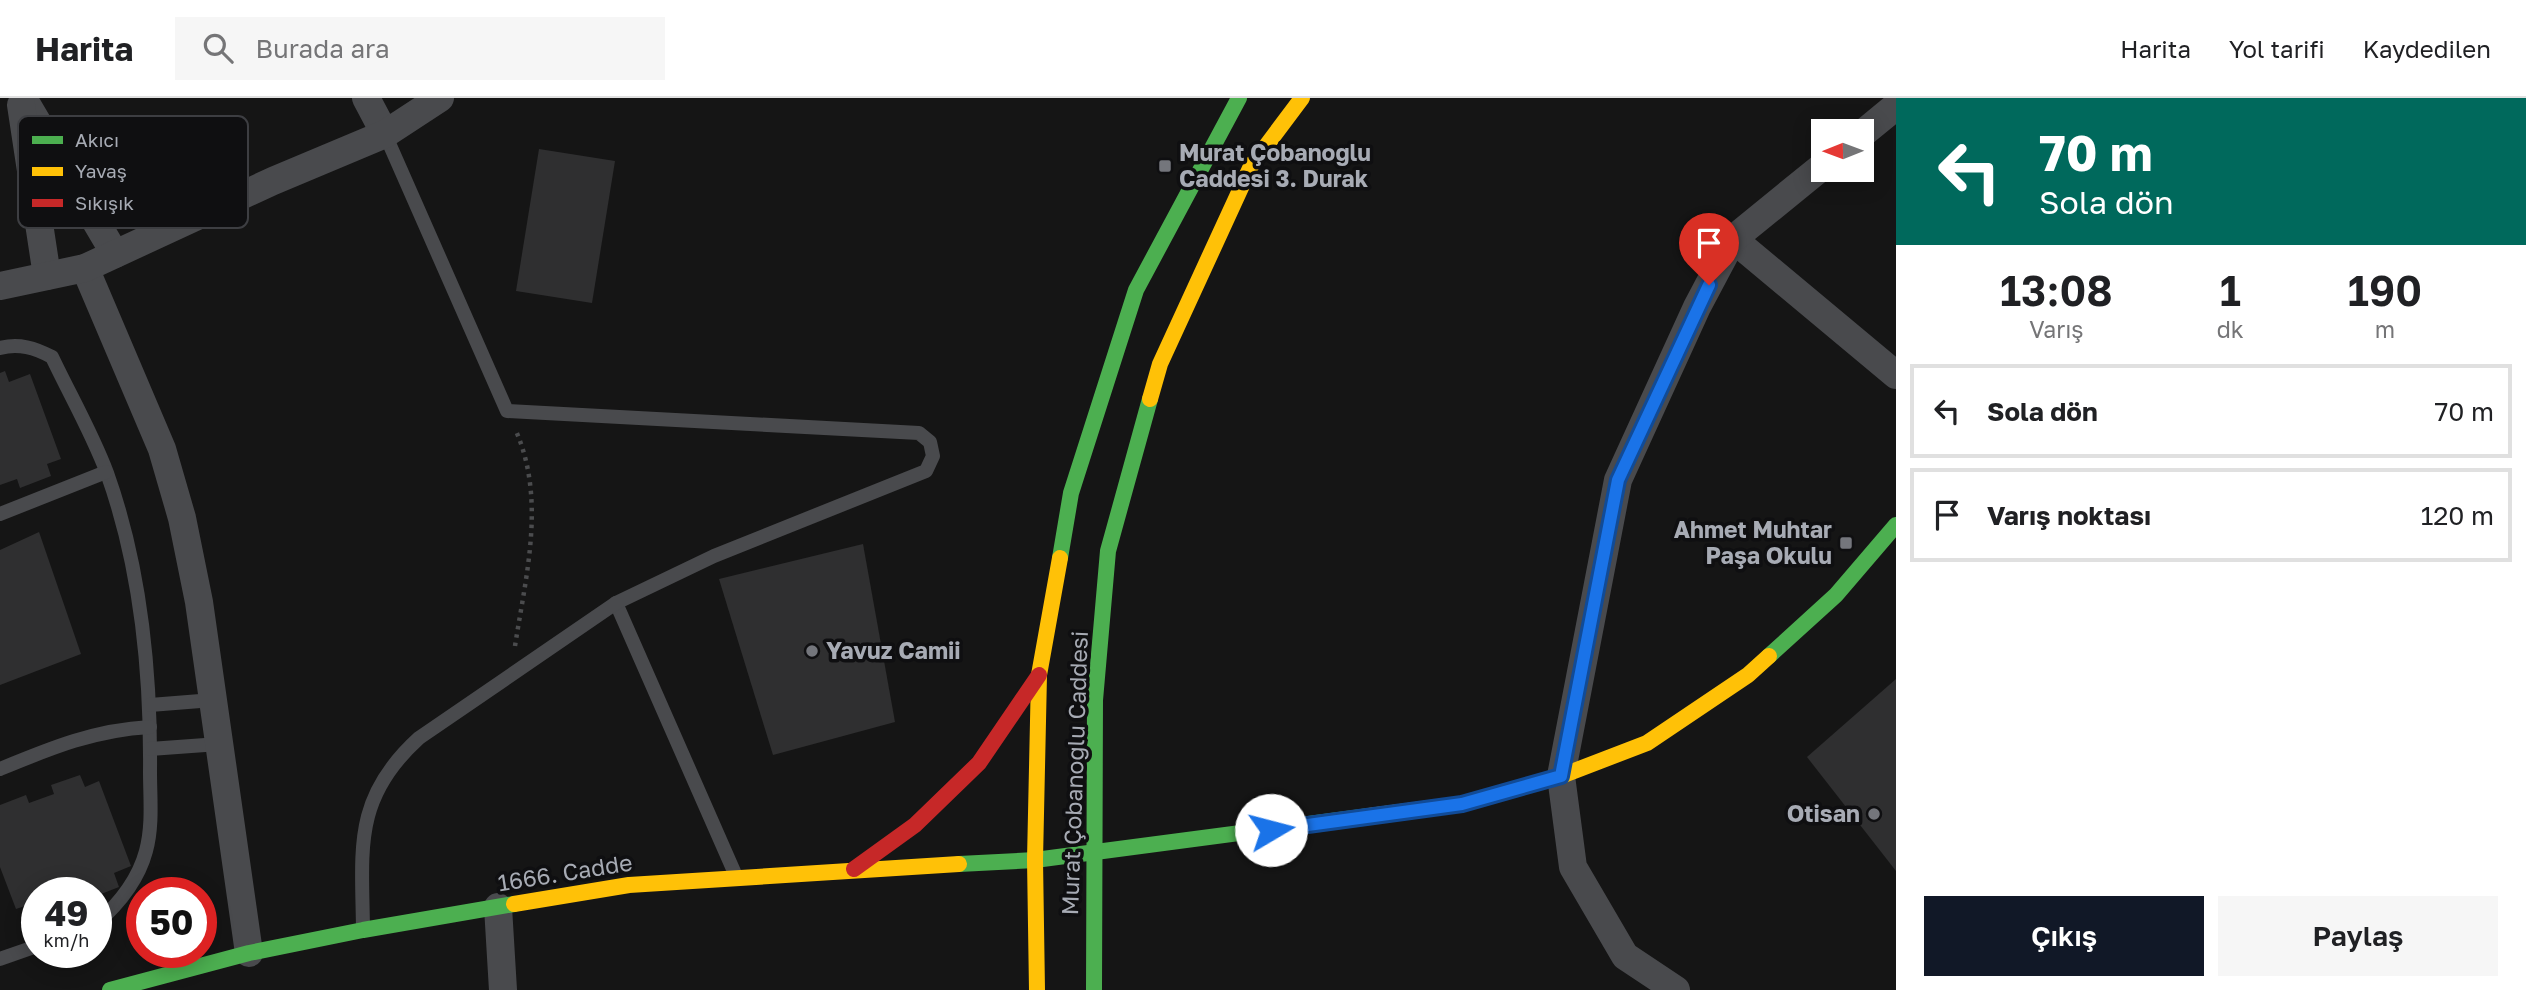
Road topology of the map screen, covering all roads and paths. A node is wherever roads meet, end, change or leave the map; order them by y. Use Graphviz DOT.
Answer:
graph roads {
  1 [pos="21,98"];
  2 [pos="366,98"];
  3 [pos="440,98"];
  4 [pos="1239,98"];
  5 [pos="1302,98"];
  6 [pos="1896,106"];
  7 [pos="24,116"];
  8 [pos="32,116"];
  9 [pos="1874,124"];
  10 [pos="385,134"];
  11 [pos="1811,176"];
  12 [pos="248,193"];
  13 [pos="40,228"];
  14 [pos="99,228"];
  15 [pos="171,228"];
  16 [pos="1733,239"];
  17 [pos="115,254"];
  18 [pos="85,268"];
  19 [pos="47,276"];
  20 [pos="0,286"];
  21 [pos="0,348"];
  22 [pos="1896,375"];
  23 [pos="507,411"];
  24 [pos="106,472"];
  25 [pos="0,514"];
  26 [pos="1896,525"];
  27 [pos="616,603"];
  28 [pos="510,675"];
  29 [pos="1039,675"];
  30 [pos="213,700"];
  31 [pos="150,705"];
  32 [pos="150,727"];
  33 [pos="219,744"];
  34 [pos="150,749"];
  35 [pos="0,769"];
  36 [pos="1561,776"];
  37 [pos="1094,853"];
  38 [pos="1035,860"];
  39 [pos="854,869"];
  40 [pos="737,877"];
  41 [pos="498,907"];
  42 [pos="112,908"];
  43 [pos="363,930"];
  44 [pos="21,952"];
  45 [pos="249,953"];
  46 [pos="0,959"];
  47 [pos="110,990"];
  48 [pos="503,990"];
  49 [pos="1037,990"];
  50 [pos="1094,990"];
  51 [pos="1676,990"];
  1 -- 7 [label="street"];
  1 -- 8 [label="street"];
  2 -- 10 [label="street"];
  3 -- 10 [label="street"];
  4 -- 29 [label="main road, Murat Çobanoğlu Caddesi"];
  5 -- 37 [label="main road, Murat Çobanoğlu Caddesi"];
  6 -- 9 [label="street"];
  10 -- 12 [label="street"];
  10 -- 23 [label="lane"];
  11 -- 16 [label="street"];
  13 -- 19 [label="street"];
  14 -- 17 [label="street"];
  15 -- 17 [label="street"];
  16 -- 22 [label="street"];
  16 -- 36 [label="street"];
  17 -- 18 [label="street"];
  18 -- 19 [label="street"];
  18 -- 30 [label="street"];
  19 -- 20 [label="street"];
  21 -- 24 [label="lane"];
  23 -- 27 [label="lane"];
  23 -- 28 [label="path"];
  24 -- 25 [label="lane"];
  24 -- 31 [label="lane"];
  26 -- 36 [label="main road, 1666. Cadde"];
  27 -- 28 [label="lane"];
  27 -- 40 [label="lane"];
  28 -- 43 [label="lane"];
  29 -- 38 [label="main road, Murat Çobanoğlu Caddesi"];
  29 -- 39 [label="main road"];
  30 -- 31 [label="lane"];
  30 -- 33 [label="street"];
  31 -- 32 [label="lane"];
  32 -- 34 [label="lane"];
  32 -- 35 [label="lane"];
  33 -- 34 [label="lane"];
  33 -- 45 [label="street"];
  34 -- 42 [label="lane"];
  36 -- 37 [label="main road, 1666. Cadde"];
  36 -- 51 [label="street"];
  37 -- 38 [label="main road, 1666. Cadde"];
  37 -- 50 [label="main road, Murat Çobanoğlu Caddesi"];
  38 -- 39 [label="main road, 1666. Cadde"];
  38 -- 49 [label="main road, Murat Çobanoğlu Caddesi"];
  39 -- 40 [label="main road, 1666. Cadde"];
  40 -- 41 [label="main road, 1666. Cadde"];
  41 -- 43 [label="main road, 1666. Cadde"];
  41 -- 48 [label="street"];
  43 -- 45 [label="main road, 1666. Cadde"];
  44 -- 46 [label="lane"];
  45 -- 47 [label="main road, 1666. Cadde"];
}
